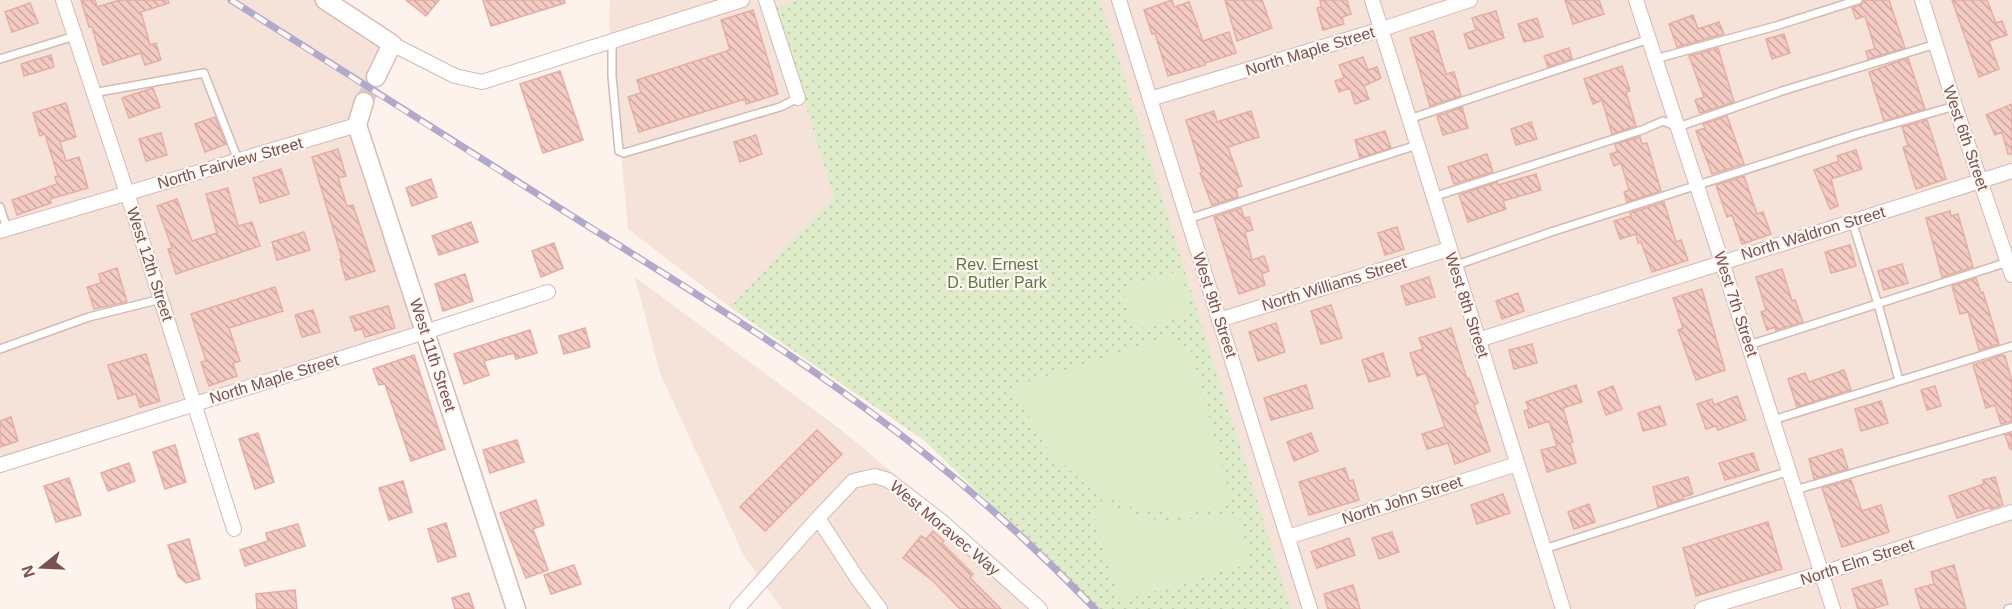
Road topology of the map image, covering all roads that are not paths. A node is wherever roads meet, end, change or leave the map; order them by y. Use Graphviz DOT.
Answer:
graph roads {
  1 [pos="63,0"];
  2 [pos="325,0"];
  3 [pos="742,0"];
  4 [pos="766,0"];
  5 [pos="1372,0"];
  6 [pos="1470,0"];
  7 [pos="1636,0"];
  8 [pos="1858,0"];
  9 [pos="1922,0"];
  10 [pos="1123,1"];
  11 [pos="1382,29"];
  12 [pos="75,36"];
  13 [pos="1649,39"];
  14 [pos="612,42"];
  15 [pos="392,44"];
  16 [pos="1936,44"];
  17 [pos="0,59"];
  18 [pos="1655,59"];
  19 [pos="376,77"];
  20 [pos="93,93"];
  21 [pos="798,98"];
  22 [pos="1150,99"];
  23 [pos="364,102"];
  24 [pos="1955,106"];
  25 [pos="1409,119"];
  26 [pos="357,125"];
  27 [pos="1678,127"];
  28 [pos="1417,145"];
  29 [pos="238,160"];
  30 [pos="2012,171"];
  31 [pos="1981,181"];
  32 [pos="1697,185"];
  33 [pos="127,193"];
  34 [pos="1432,197"];
  35 [pos="0,207"];
  36 [pos="1188,219"];
  37 [pos="1852,221"];
  38 [pos="3,230"];
  39 [pos="1449,249"];
  40 [pos="1722,262"];
  41 [pos="1454,266"];
  42 [pos="2010,268"];
  43 [pos="548,292"];
  44 [pos="161,299"];
  45 [pos="1878,304"];
  46 [pos="1220,320"];
  47 [pos="425,332"];
  48 [pos="1478,340"];
  49 [pos="1749,345"];
  50 [pos="2012,346"];
  51 [pos="0,349"];
  52 [pos="1899,380"];
  53 [pos="194,404"];
  54 [pos="1773,420"];
  55 [pos="2012,427"];
  56 [pos="1517,464"];
  57 [pos="0,465"];
  58 [pos="1789,471"];
  59 [pos="1795,490"];
  60 [pos="2012,512"];
  61 [pos="818,518"];
  62 [pos="234,528"];
  63 [pos="1288,537"];
  64 [pos="1544,549"];
  65 [pos="1821,573"];
  66 [pos="516,609"];
  67 [pos="737,609"];
  68 [pos="880,609"];
  69 [pos="1040,609"];
  70 [pos="1310,609"];
  71 [pos="1563,609"];
  72 [pos="1702,609"];
  73 [pos="1833,609"];
  1 -- 12 [label="street, West 12th Street"];
  2 -- 15 [label="street"];
  3 -- 14 [label="street"];
  4 -- 21 [label="street"];
  5 -- 11 [label="street, West 8th Street"];
  6 -- 11 [label="street, North Maple Street"];
  7 -- 13 [label="street, West 7th Street"];
  8 -- 18 [label="lane"];
  9 -- 16 [label="street, West 6th Street"];
  10 -- 22 [label="street, West 9th Street"];
  11 -- 22 [label="street, North Maple Street"];
  11 -- 25 [label="street, West 8th Street"];
  12 -- 17 [label="lane"];
  12 -- 20 [label="street, West 12th Street"];
  13 -- 18 [label="street, West 7th Street"];
  13 -- 25 [label="lane"];
  14 -- 15 [label="street"];
  14 -- 21 [label="lane"];
  15 -- 19 [label="street"];
  16 -- 24 [label="street, West 6th Street"];
  16 -- 27 [label="lane"];
  18 -- 27 [label="street, West 7th Street"];
  20 -- 29 [label="lane"];
  20 -- 33 [label="street, West 12th Street"];
  22 -- 36 [label="street, West 9th Street"];
  23 -- 26 [label="street"];
  24 -- 31 [label="street, West 6th Street"];
  24 -- 32 [label="lane"];
  25 -- 28 [label="street, West 8th Street"];
  26 -- 29 [label="street, North Fairview Street"];
  26 -- 47 [label="street, West 11th Street"];
  27 -- 32 [label="street, West 7th Street"];
  27 -- 34 [label="lane"];
  28 -- 34 [label="street, West 8th Street"];
  28 -- 36 [label="lane"];
  29 -- 33 [label="street, North Fairview Street"];
  30 -- 31 [label="street, North Waldron Street"];
  31 -- 37 [label="street, North Waldron Street"];
  31 -- 42 [label="street, West 6th Street"];
  32 -- 40 [label="street, West 7th Street"];
  32 -- 41 [label="lane"];
  33 -- 38 [label="street, North Fairview Street"];
  33 -- 44 [label="street, West 12th Street"];
  34 -- 39 [label="street, West 8th Street"];
  35 -- 38 [label="lane"];
  36 -- 46 [label="street, West 9th Street"];
  37 -- 40 [label="street, North Waldron Street"];
  37 -- 45 [label="lane"];
  39 -- 41 [label="street, West 8th Street"];
  39 -- 46 [label="street, North Williams Street"];
  40 -- 48 [label="street, North Waldron Street"];
  40 -- 49 [label="street, West 7th Street"];
  41 -- 48 [label="street, West 8th Street"];
  42 -- 45 [label="lane"];
  43 -- 47 [label="street, North Maple Street"];
  44 -- 51 [label="lane"];
  44 -- 53 [label="street, West 12th Street"];
  45 -- 49 [label="lane"];
  45 -- 52 [label="lane"];
  46 -- 63 [label="street, West 9th Street"];
  47 -- 53 [label="street, North Maple Street"];
  47 -- 66 [label="street, West 11th Street"];
  48 -- 56 [label="street, West 8th Street"];
  49 -- 54 [label="street, West 7th Street"];
  50 -- 52 [label="lane"];
  52 -- 54 [label="lane"];
  53 -- 57 [label="street, North Maple Street"];
  53 -- 62 [label="street, West 12th Street"];
  54 -- 58 [label="street, West 7th Street"];
  55 -- 59 [label="lane"];
  56 -- 63 [label="street, North John Street"];
  56 -- 64 [label="street, West 8th Street"];
  58 -- 59 [label="street, West 7th Street"];
  58 -- 64 [label="lane"];
  59 -- 65 [label="street, West 7th Street"];
  60 -- 65 [label="street, North Elm Street"];
  61 -- 67 [label="street, West Moravec Way"];
  61 -- 68 [label="street"];
  61 -- 69 [label="street, West Moravec Way"];
  63 -- 70 [label="street, West 9th Street"];
  64 -- 71 [label="street, West 8th Street"];
  65 -- 72 [label="street, North Elm Street"];
  65 -- 73 [label="street, West 7th Street"];
}
